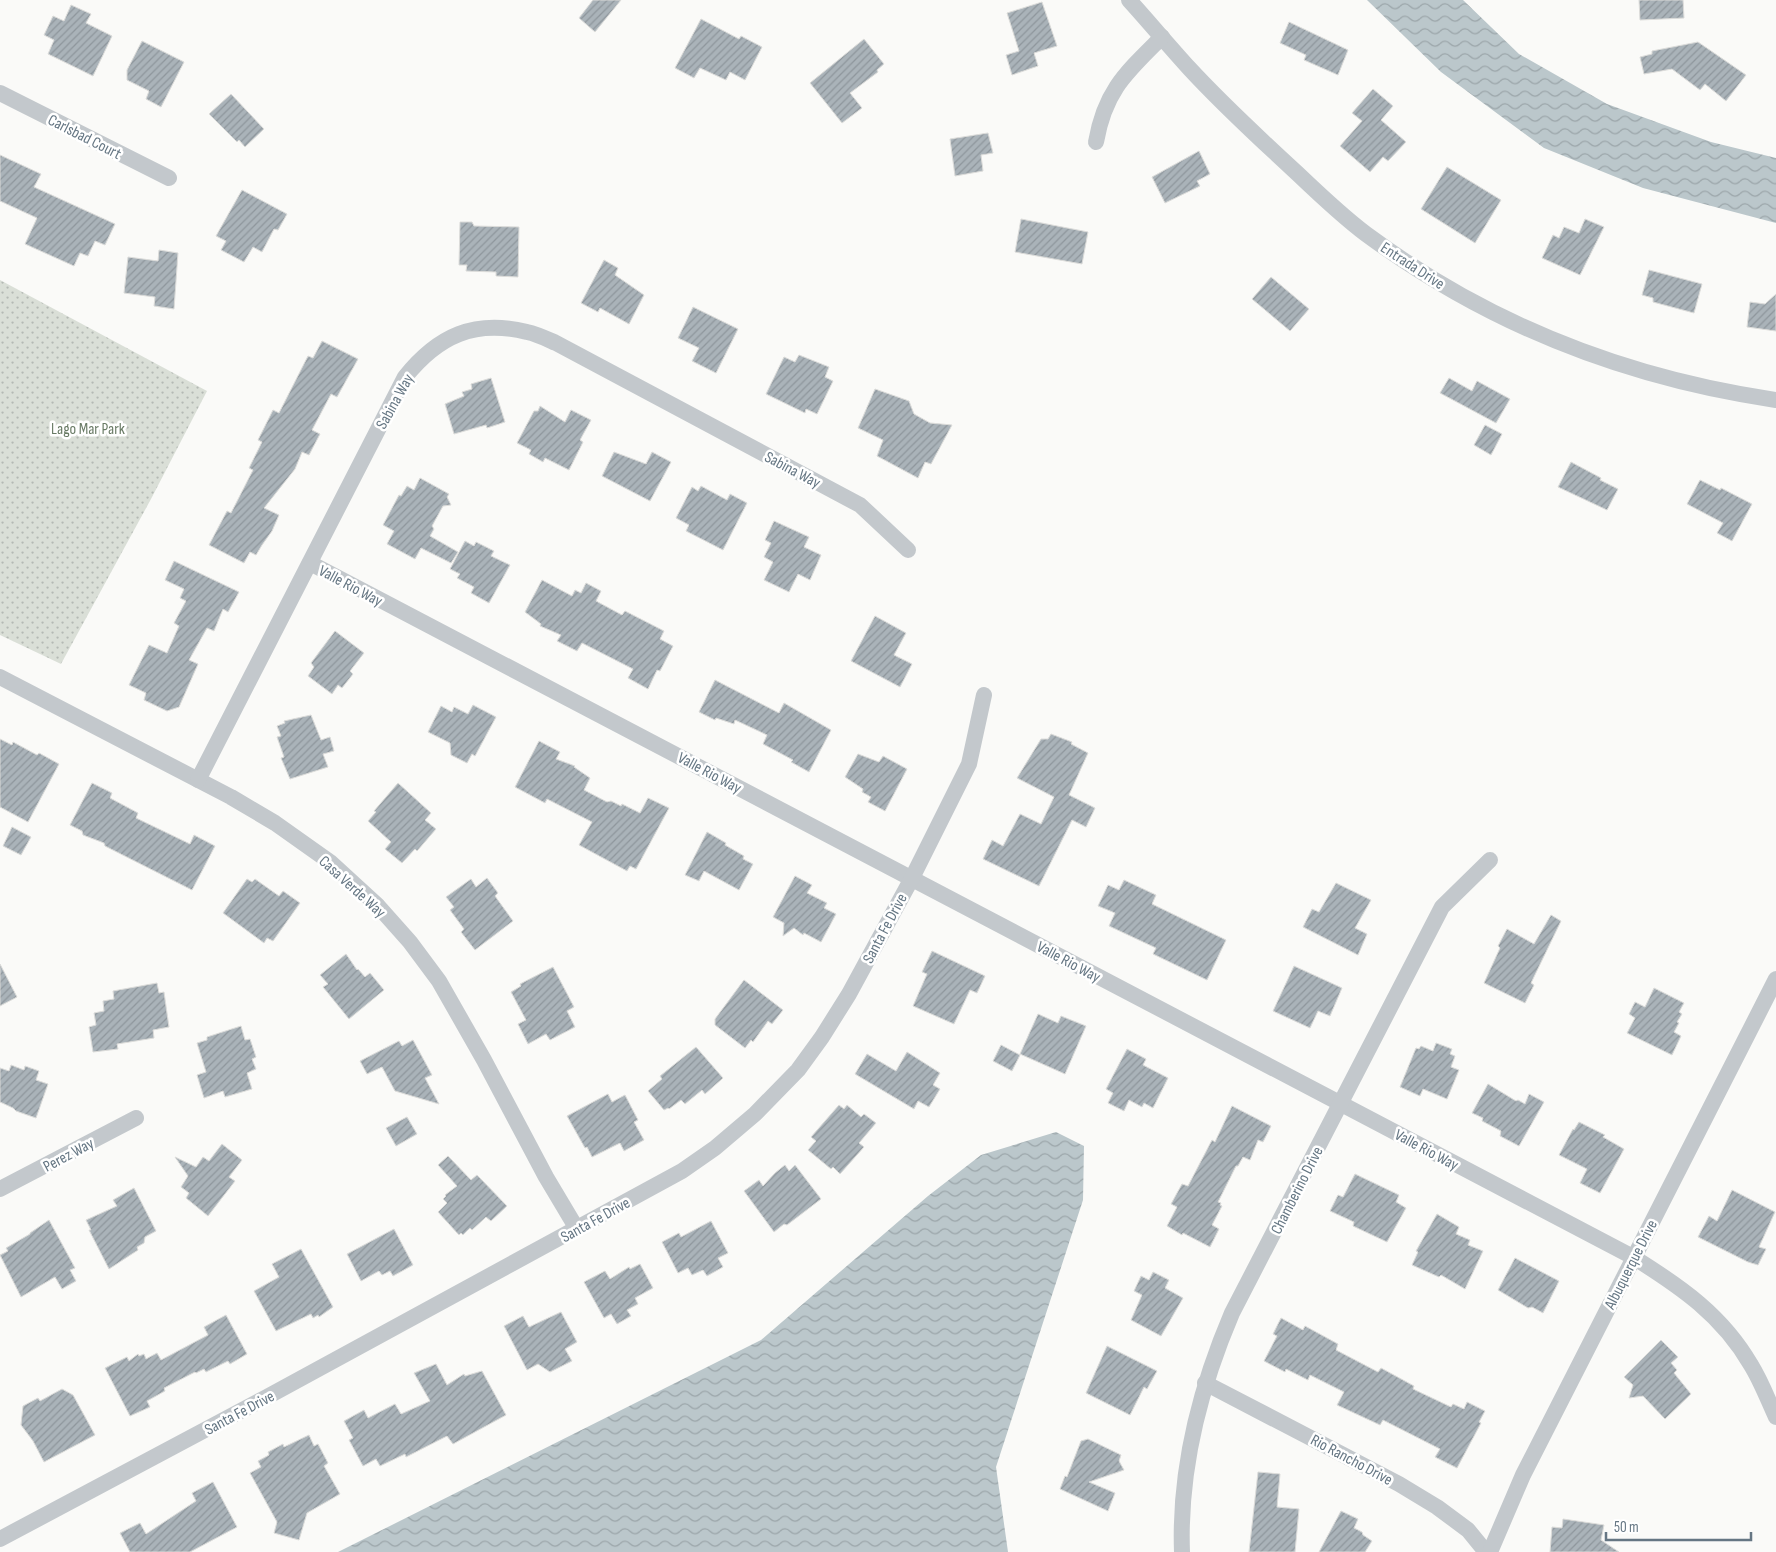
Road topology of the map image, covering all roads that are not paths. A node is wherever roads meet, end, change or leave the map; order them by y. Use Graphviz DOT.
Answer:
graph roads {
  1 [pos="1129,0"];
  2 [pos="1162,37"];
  3 [pos="0,93"];
  4 [pos="1096,142"];
  5 [pos="169,178"];
  6 [pos="1776,400"];
  7 [pos="908,550"];
  8 [pos="310,563"];
  9 [pos="0,677"];
  10 [pos="984,695"];
  11 [pos="198,780"];
  12 [pos="1490,860"];
  13 [pos="912,878"];
  14 [pos="1775,983"];
  15 [pos="1341,1104"];
  16 [pos="136,1118"];
  17 [pos="0,1189"];
  18 [pos="577,1229"];
  19 [pos="1633,1257"];
  20 [pos="1205,1383"];
  21 [pos="1776,1418"];
  22 [pos="0,1539"];
  23 [pos="1182,1552"];
  24 [pos="1488,1552"];
  1 -- 2 [label="street, Entrada Drive"];
  2 -- 4 [label="street"];
  2 -- 6 [label="street, Entrada Drive"];
  3 -- 5 [label="street, Carlsbad Court"];
  7 -- 8 [label="street, Sabina Way"];
  8 -- 11 [label="street, Sabina Way"];
  8 -- 13 [label="street, Valle Rio Way"];
  9 -- 11 [label="street, Casa Verde Way"];
  10 -- 13 [label="street, Santa Fe Drive"];
  11 -- 18 [label="street, Casa Verde Way"];
  12 -- 15 [label="street, Chamberino Drive"];
  13 -- 15 [label="street, Valle Rio Way"];
  13 -- 18 [label="street, Santa Fe Drive"];
  14 -- 19 [label="street, Albuquerque Drive"];
  15 -- 19 [label="street, Valle Rio Way"];
  15 -- 20 [label="street, Chamberino Drive"];
  16 -- 17 [label="street, Perez Way"];
  18 -- 22 [label="street, Santa Fe Drive"];
  19 -- 21 [label="street, Valle Rio Way"];
  19 -- 24 [label="street, Albuquerque Drive"];
  20 -- 23 [label="street, Chamberino Drive"];
  20 -- 24 [label="street, Rio Rancho Drive"];
}
